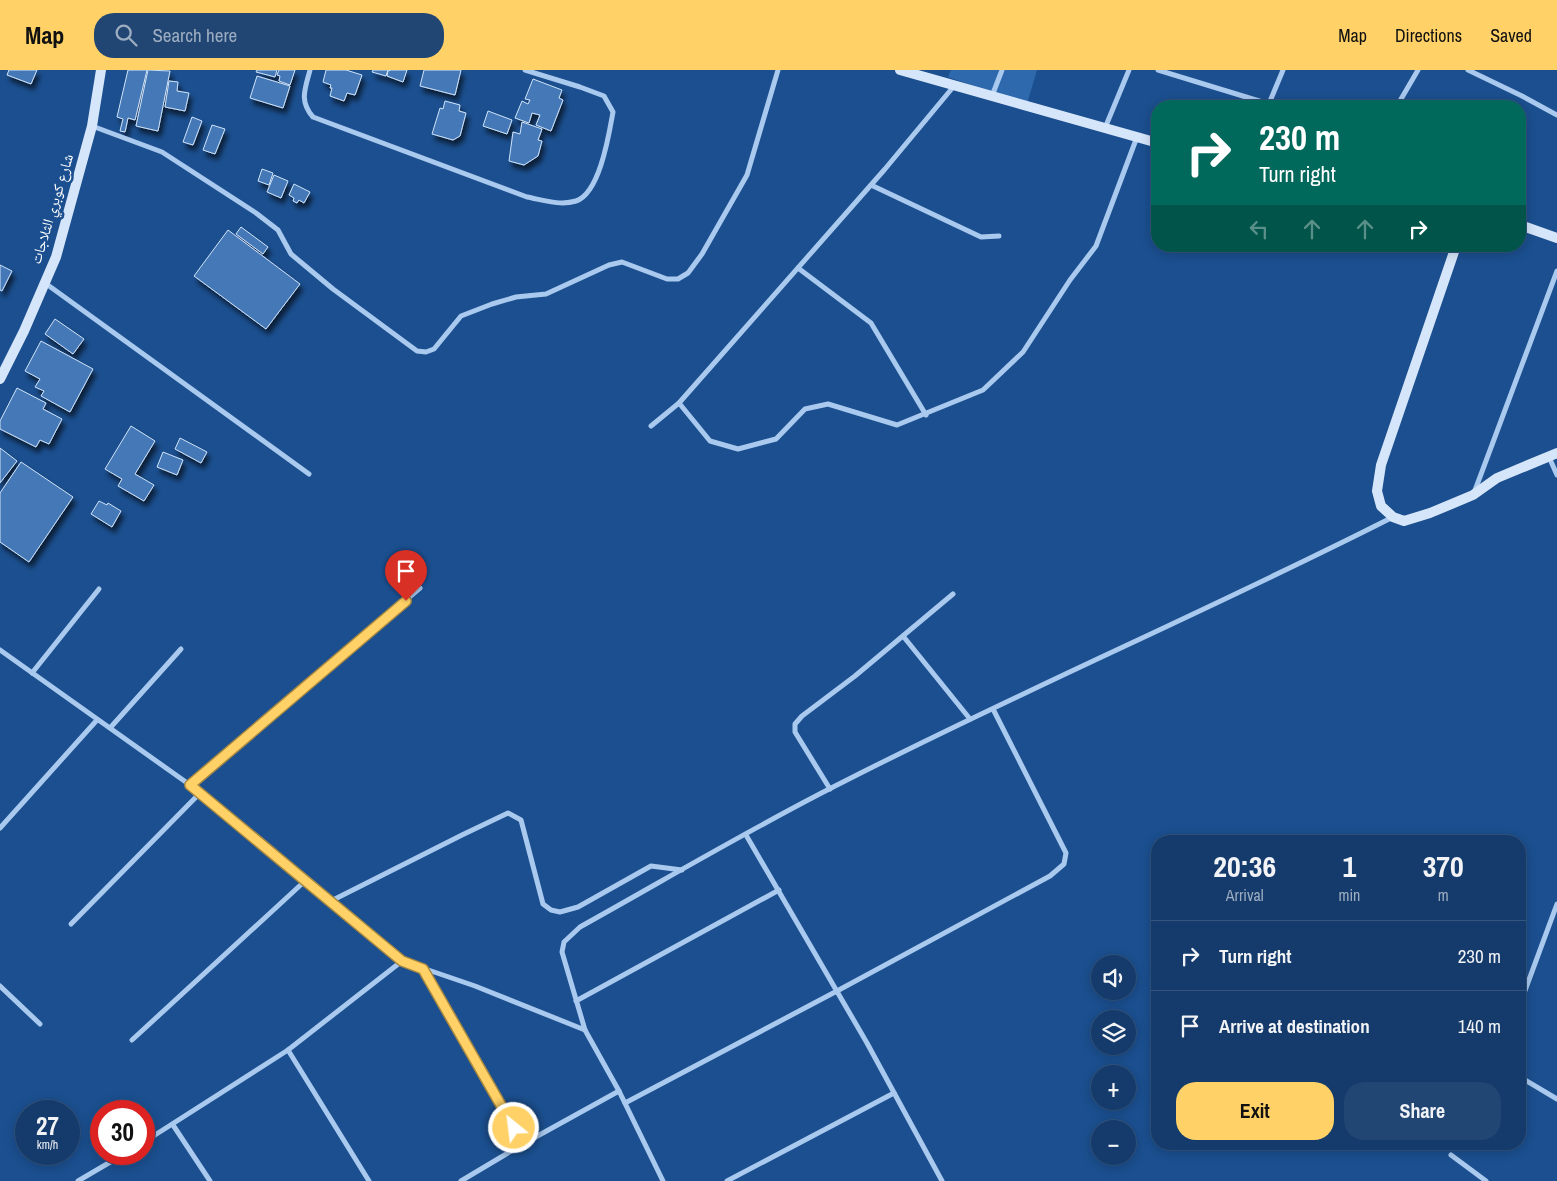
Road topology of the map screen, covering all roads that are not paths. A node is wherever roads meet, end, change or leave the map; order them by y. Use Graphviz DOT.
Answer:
graph roads {
  1 [pos="101,70"];
  2 [pos="310,70"];
  3 [pos="525,70"];
  4 [pos="778,70"];
  5 [pos="900,70"];
  6 [pos="1002,70"];
  7 [pos="1129,70"];
  8 [pos="1158,70"];
  9 [pos="1283,70"];
  10 [pos="1418,70"];
  11 [pos="1468,70"];
  12 [pos="955,86"];
  13 [pos="992,96"];
  14 [pos="1253,100"];
  15 [pos="1271,100"];
  16 [pos="1400,100"];
  17 [pos="1557,115"];
  18 [pos="92,126"];
  19 [pos="1105,128"];
  20 [pos="1137,137"];
  21 [pos="1151,141"];
  22 [pos="871,185"];
  23 [pos="1526,227"];
  24 [pos="999,236"];
  25 [pos="1557,238"];
  26 [pos="1454,252"];
  27 [pos="798,268"];
  28 [pos="1557,271"];
  29 [pos="45,282"];
  30 [pos="0,378"];
  31 [pos="679,403"];
  32 [pos="926,415"];
  33 [pos="651,426"];
  34 [pos="1553,455"];
  35 [pos="309,474"];
  36 [pos="1557,475"];
  37 [pos="1473,495"];
  38 [pos="1393,517"];
  39 [pos="420,588"];
  40 [pos="99,589"];
  41 [pos="952,594"];
  42 [pos="903,636"];
  43 [pos="181,649"];
  44 [pos="0,650"];
  45 [pos="32,673"];
  46 [pos="992,708"];
  47 [pos="970,719"];
  48 [pos="97,720"];
  49 [pos="110,728"];
  50 [pos="190,785"];
  51 [pos="830,789"];
  52 [pos="199,794"];
  53 [pos="0,828"];
  54 [pos="746,835"];
  55 [pos="682,870"];
  56 [pos="306,880"];
  57 [pos="779,890"];
  58 [pos="331,901"];
  59 [pos="1557,904"];
  60 [pos="71,924"];
  61 [pos="402,961"];
  62 [pos="423,969"];
  63 [pos="0,986"];
  64 [pos="1526,988"];
  65 [pos="837,991"];
  66 [pos="576,1001"];
  67 [pos="40,1024"];
  68 [pos="585,1030"];
  69 [pos="132,1040"];
  70 [pos="288,1050"];
  71 [pos="1526,1081"];
  72 [pos="619,1091"];
  73 [pos="894,1093"];
  74 [pos="1557,1099"];
  75 [pos="624,1102"];
  76 [pos="173,1125"];
  77 [pos="155,1136"];
  78 [pos="523,1144"];
  79 [pos="1451,1154"];
  80 [pos="105,1165"];
  81 [pos="78,1181"];
  82 [pos="210,1181"];
  83 [pos="369,1181"];
  84 [pos="461,1181"];
  85 [pos="663,1181"];
  86 [pos="728,1181"];
  87 [pos="942,1181"];
  88 [pos="1486,1181"];
  1 -- 18 [label="street, شارع كوبري الثلاجات"];
  2 -- 3 [label="street"];
  4 -- 18 [label="street"];
  5 -- 12 [label="street"];
  6 -- 13 [label="street"];
  7 -- 19 [label="street"];
  8 -- 14 [label="street"];
  9 -- 15 [label="street"];
  10 -- 16 [label="street"];
  11 -- 17 [label="street"];
  12 -- 13 [label="street"];
  12 -- 22 [label="street"];
  13 -- 19 [label="street"];
  18 -- 29 [label="street, شارع كوبري الثلاجات"];
  19 -- 20 [label="street"];
  20 -- 21 [label="street"];
  20 -- 32 [label="street"];
  22 -- 24 [label="street"];
  22 -- 27 [label="street"];
  23 -- 25 [label="street"];
  26 -- 38 [label="street"];
  27 -- 31 [label="street"];
  27 -- 32 [label="street"];
  28 -- 37 [label="street"];
  29 -- 30 [label="street, شارع كوبري الثلاجات"];
  29 -- 35 [label="street"];
  31 -- 32 [label="street"];
  31 -- 33 [label="street"];
  34 -- 36 [label="street"];
  34 -- 37 [label="street"];
  37 -- 38 [label="street"];
  38 -- 46 [label="street"];
  39 -- 50 [label="street"];
  40 -- 45 [label="street"];
  41 -- 42 [label="street"];
  42 -- 47 [label="street"];
  42 -- 51 [label="street"];
  43 -- 49 [label="street"];
  44 -- 45 [label="street"];
  45 -- 48 [label="street"];
  46 -- 47 [label="street"];
  46 -- 65 [label="street"];
  47 -- 51 [label="street"];
  48 -- 49 [label="street"];
  48 -- 53 [label="street"];
  49 -- 50 [label="street"];
  50 -- 52 [label="street"];
  51 -- 54 [label="street"];
  52 -- 56 [label="street"];
  52 -- 60 [label="street"];
  54 -- 55 [label="street"];
  54 -- 57 [label="street"];
  55 -- 58 [label="street"];
  55 -- 66 [label="street"];
  56 -- 58 [label="street"];
  56 -- 69 [label="street"];
  57 -- 65 [label="street"];
  57 -- 66 [label="street"];
  58 -- 61 [label="street"];
  59 -- 64 [label="street"];
  61 -- 62 [label="street"];
  61 -- 70 [label="street"];
  62 -- 68 [label="street"];
  62 -- 78 [label="street"];
  63 -- 67 [label="street"];
  65 -- 73 [label="street"];
  65 -- 75 [label="street"];
  66 -- 68 [label="street"];
  68 -- 72 [label="street"];
  70 -- 76 [label="street"];
  70 -- 83 [label="street"];
  71 -- 74 [label="street"];
  72 -- 75 [label="street"];
  72 -- 78 [label="street"];
  73 -- 86 [label="street"];
  73 -- 87 [label="street"];
  75 -- 85 [label="street"];
  76 -- 77 [label="street"];
  76 -- 82 [label="street"];
  78 -- 84 [label="street"];
  79 -- 88 [label="street"];
  80 -- 81 [label="street"];
}
